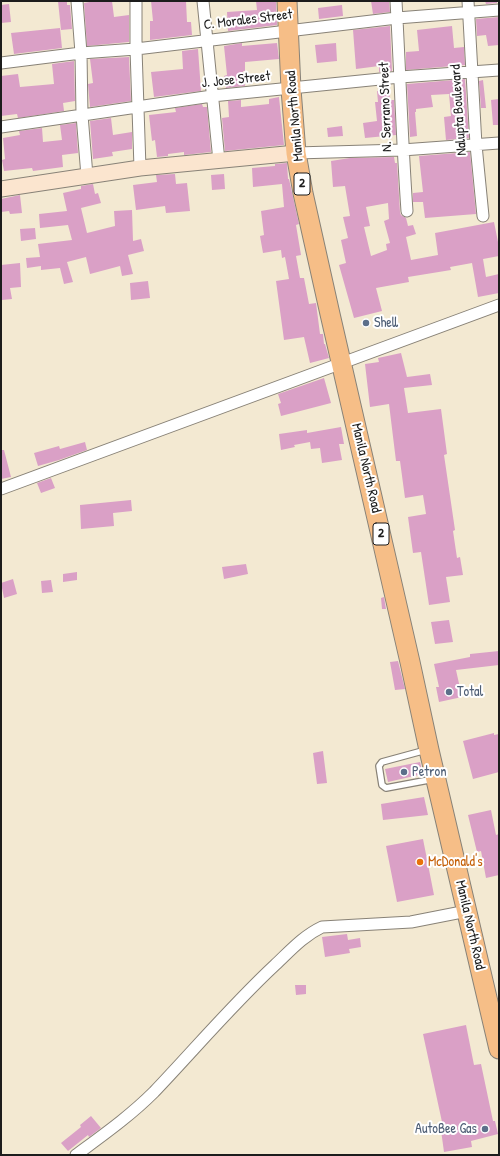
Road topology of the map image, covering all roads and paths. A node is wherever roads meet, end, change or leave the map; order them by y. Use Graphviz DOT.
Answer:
graph roads {
  1 [pos="77,1"];
  2 [pos="136,1"];
  3 [pos="203,1"];
  4 [pos="287,1"];
  5 [pos="396,1"];
  6 [pos="468,1"];
  7 [pos="499,10"];
  8 [pos="469,13"];
  9 [pos="397,18"];
  10 [pos="289,30"];
  11 [pos="207,40"];
  12 [pos="136,49"];
  13 [pos="81,53"];
  14 [pos="1,63"];
  15 [pos="499,70"];
  16 [pos="471,72"];
  17 [pos="400,77"];
  18 [pos="291,89"];
  19 [pos="212,96"];
  20 [pos="137,108"];
  21 [pos="82,115"];
  22 [pos="1,127"];
  23 [pos="499,143"];
  24 [pos="476,144"];
  25 [pos="402,150"];
  26 [pos="296,153"];
  27 [pos="219,161"];
  28 [pos="140,168"];
  29 [pos="87,176"];
  30 [pos="1,189"];
  31 [pos="406,211"];
  32 [pos="483,216"];
  33 [pos="499,305"];
  34 [pos="341,364"];
  35 [pos="1,489"];
  36 [pos="429,750"];
  37 [pos="436,779"];
  38 [pos="467,911"];
  39 [pos="499,1049"];
  40 [pos="76,1155"];
  1 -- 13 [label="street"];
  2 -- 12 [label="street"];
  3 -- 11 [label="street"];
  4 -- 10 [label="highway, Manila North Road / 2"];
  5 -- 9 [label="street, N. Serrano Street"];
  6 -- 8 [label="street, Nalupta Boulevard"];
  7 -- 8 [label="street, C. Morales Street"];
  8 -- 9 [label="street, C. Morales Street"];
  8 -- 16 [label="street, Nalupta Boulevard"];
  9 -- 10 [label="street, C. Morales Street"];
  9 -- 17 [label="street, N. Serrano Street"];
  10 -- 11 [label="street, C. Morales Street"];
  10 -- 18 [label="highway, Manila North Road / 2"];
  11 -- 12 [label="street, C. Morales Street"];
  11 -- 19 [label="street"];
  12 -- 13 [label="street, C. Morales Street"];
  12 -- 20 [label="street"];
  13 -- 14 [label="street, C. Morales Street"];
  13 -- 21 [label="street"];
  15 -- 16 [label="street, J. Jose Street"];
  16 -- 17 [label="street, J. Jose Street"];
  16 -- 24 [label="street, Nalupta Boulevard"];
  17 -- 18 [label="street, J. Jose Street"];
  17 -- 25 [label="street, N. Serrano Street"];
  18 -- 19 [label="street, J. Jose Street"];
  18 -- 26 [label="highway, Manila North Road / 2"];
  19 -- 20 [label="street, J. Jose Street"];
  19 -- 27 [label="street"];
  20 -- 21 [label="street, J. Jose Street"];
  20 -- 28 [label="street"];
  21 -- 22 [label="street, J. Jose Street"];
  21 -- 29 [label="street"];
  23 -- 24 [label="street"];
  24 -- 25 [label="street"];
  24 -- 32 [label="street, Nalupta Boulevard"];
  25 -- 26 [label="street"];
  25 -- 31 [label="street, N. Serrano Street"];
  26 -- 27 [label="main road"];
  26 -- 34 [label="highway, Manila North Road / 2"];
  27 -- 28 [label="main road"];
  28 -- 29 [label="main road"];
  29 -- 30 [label="main road"];
  33 -- 34 [label="street"];
  34 -- 35 [label="street"];
  34 -- 36 [label="highway, Manila North Road / 2"];
  36 -- 37 [label="highway, Manila North Road / 2"];
  36 -- 37 [label="lane"];
  37 -- 38 [label="highway, Manila North Road / 2"];
  38 -- 39 [label="highway, Manila North Road / 2"];
  38 -- 40 [label="street"];
}
